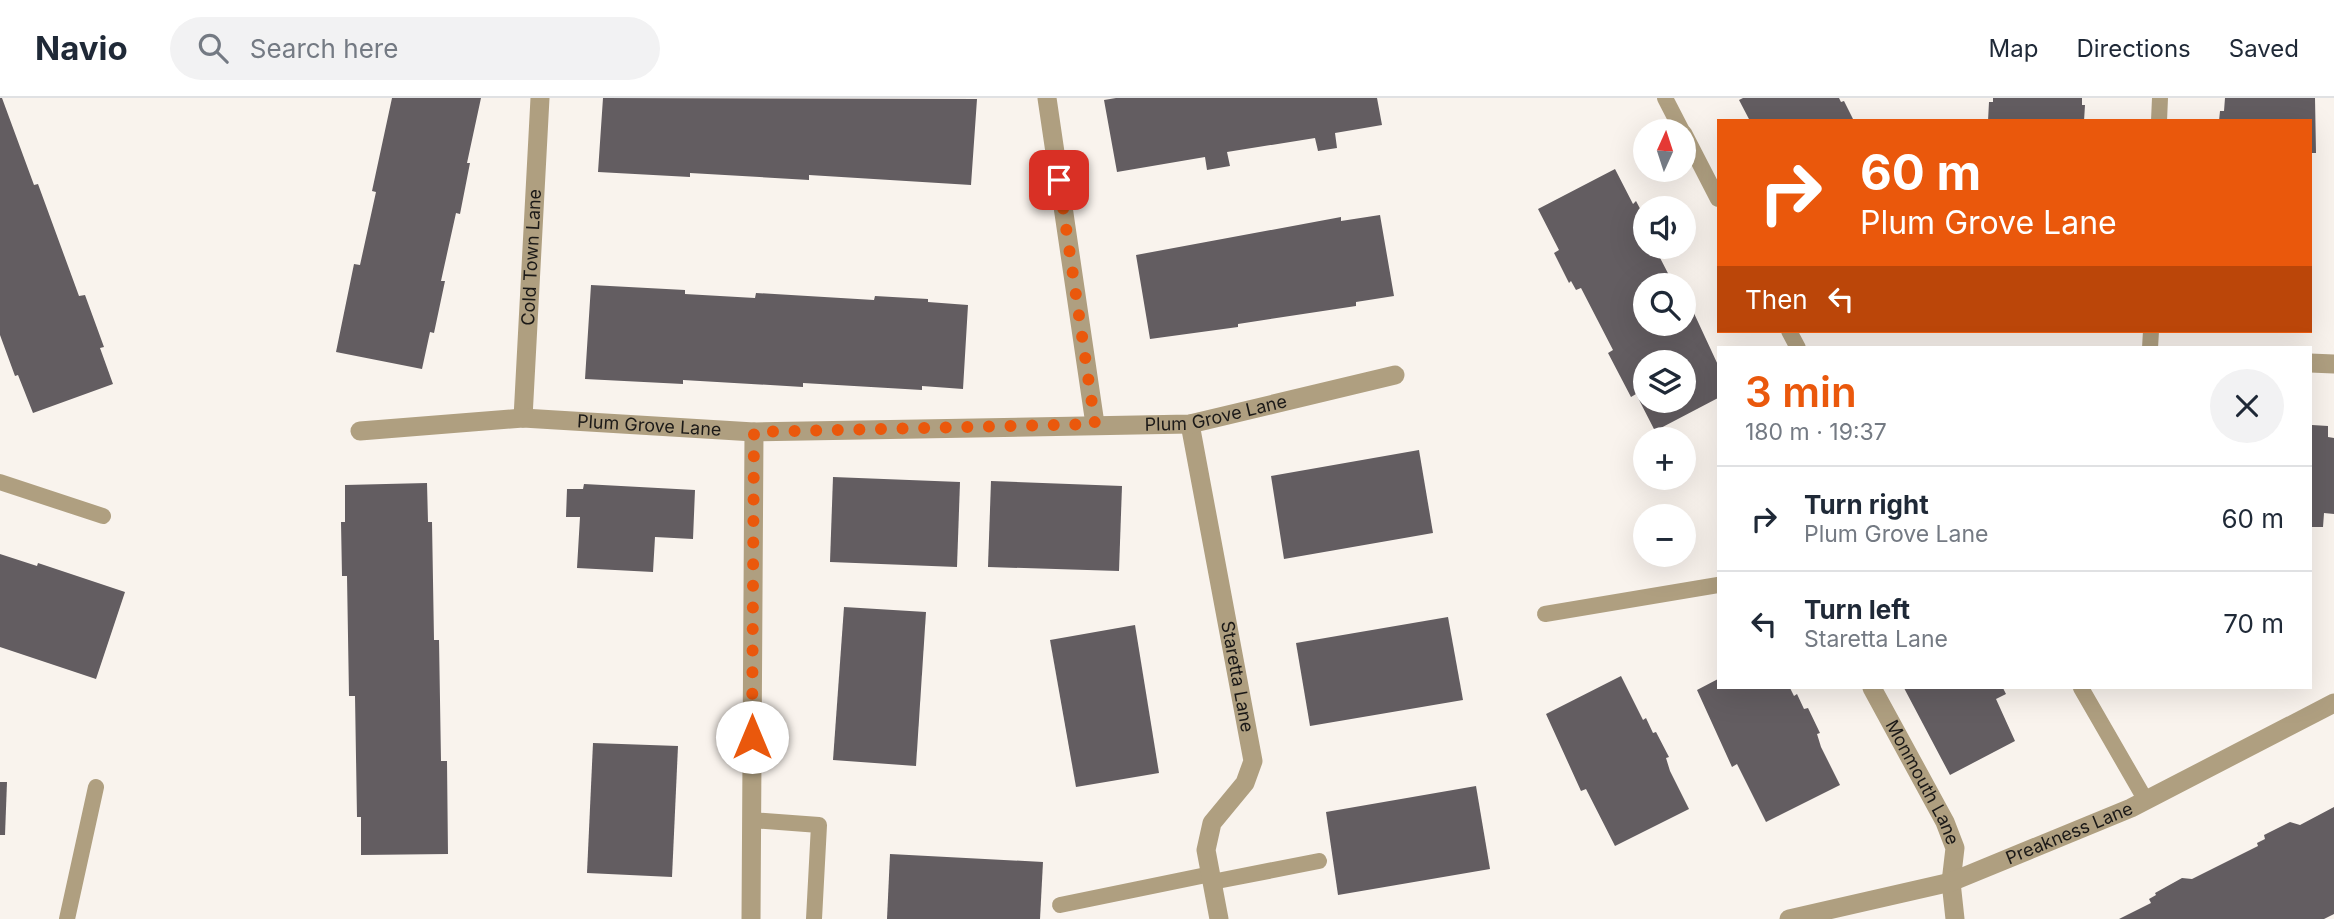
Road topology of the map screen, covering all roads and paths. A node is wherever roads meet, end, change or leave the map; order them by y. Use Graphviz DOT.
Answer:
graph roads {
  1 [pos="540,98"];
  2 [pos="1047,98"];
  3 [pos="1665,98"];
  4 [pos="2160,98"];
  5 [pos="1676,119"];
  6 [pos="2159,119"];
  7 [pos="1696,157"];
  8 [pos="1717,197"];
  9 [pos="2312,363"];
  10 [pos="2334,364"];
  11 [pos="1395,376"];
  12 [pos="523,418"];
  13 [pos="1095,424"];
  14 [pos="1190,424"];
  15 [pos="360,431"];
  16 [pos="754,432"];
  17 [pos="0,482"];
  18 [pos="103,516"];
  19 [pos="1717,586"];
  20 [pos="1545,614"];
  21 [pos="1873,689"];
  22 [pos="2082,689"];
  23 [pos="2334,703"];
  24 [pos="96,788"];
  25 [pos="2145,799"];
  26 [pos="751,820"];
  27 [pos="1319,861"];
  28 [pos="1211,878"];
  29 [pos="1951,882"];
  30 [pos="1060,905"];
  31 [pos="67,919"];
  32 [pos="751,919"];
  33 [pos="814,919"];
  34 [pos="1219,919"];
  35 [pos="1788,919"];
  36 [pos="1955,919"];
  1 -- 12 [label="street, Cold Town Lane"];
  2 -- 13 [label="street"];
  3 -- 5 [label="lane"];
  4 -- 6 [label="lane"];
  7 -- 8 [label="lane"];
  9 -- 10 [label="street"];
  11 -- 14 [label="street, Plum Grove Lane"];
  12 -- 15 [label="street, Plum Grove Lane"];
  12 -- 16 [label="street, Plum Grove Lane"];
  13 -- 14 [label="street, Plum Grove Lane"];
  13 -- 16 [label="street, Plum Grove Lane"];
  14 -- 28 [label="street, Staretta Lane"];
  16 -- 26 [label="street"];
  17 -- 18 [label="lane"];
  19 -- 20 [label="lane"];
  21 -- 29 [label="street, Monmouth Lane"];
  22 -- 25 [label="lane"];
  23 -- 25 [label="street, Preakness Lane"];
  24 -- 31 [label="lane"];
  25 -- 29 [label="street, Preakness Lane"];
  26 -- 32 [label="street"];
  26 -- 33 [label="lane"];
  27 -- 28 [label="lane"];
  28 -- 30 [label="lane"];
  28 -- 34 [label="street, Staretta Lane"];
  29 -- 35 [label="street, Preakness Lane"];
  29 -- 36 [label="street, Monmouth Lane"];
}
